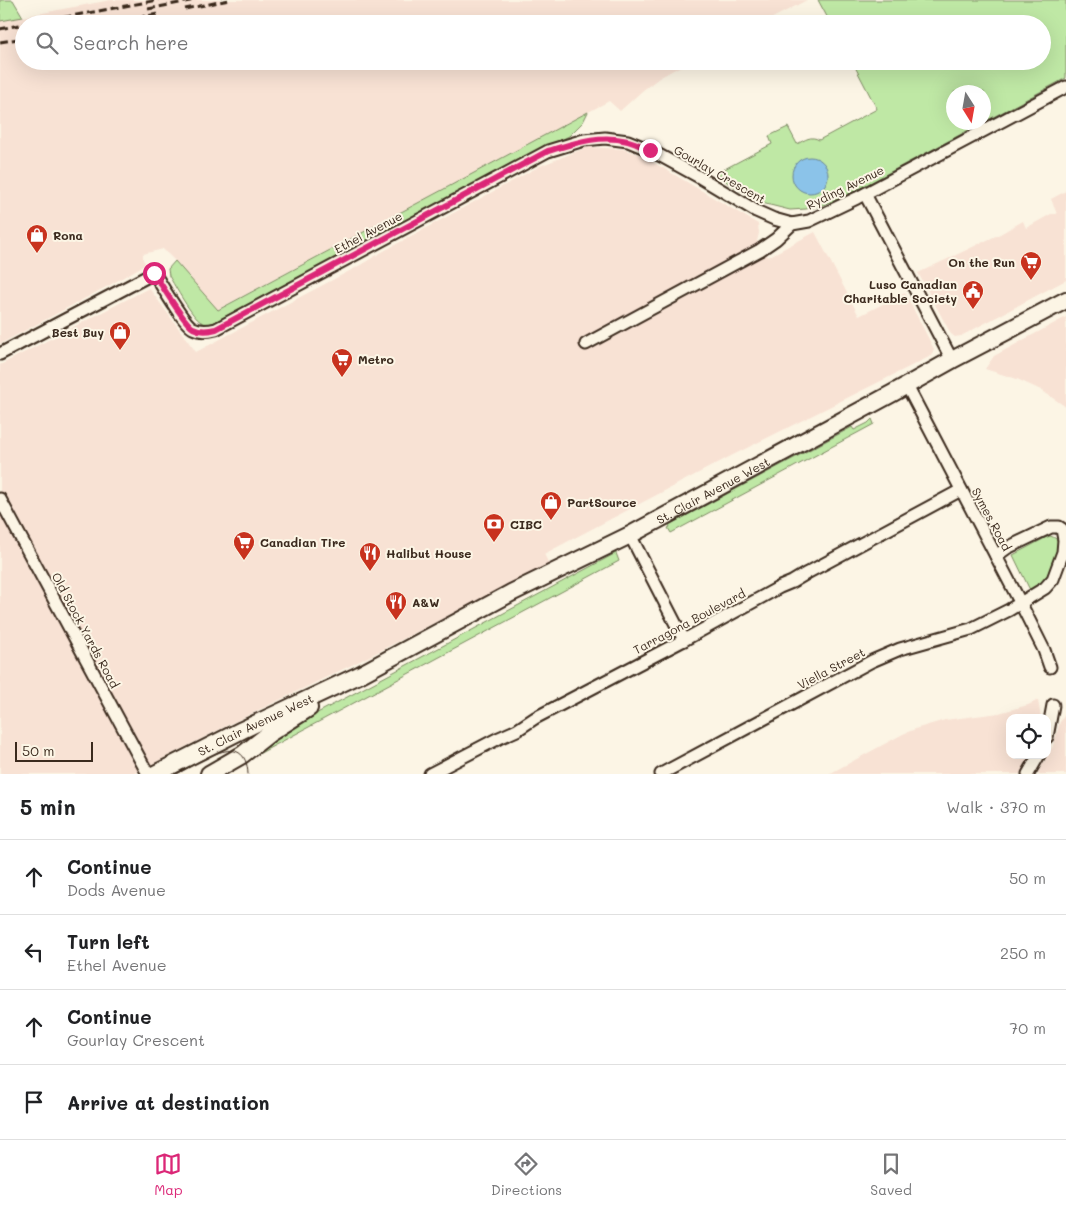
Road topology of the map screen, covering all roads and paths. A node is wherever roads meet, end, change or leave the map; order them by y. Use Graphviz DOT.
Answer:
graph roads {
  1 [pos="1066,87"];
  2 [pos="548,151"];
  3 [pos="865,194"];
  4 [pos="792,224"];
  5 [pos="1066,300"];
  6 [pos="586,344"];
  7 [pos="0,354"];
  8 [pos="952,360"];
  9 [pos="907,386"];
  10 [pos="961,490"];
  11 [pos="0,499"];
  12 [pos="630,535"];
  13 [pos="996,556"];
  14 [pos="1020,602"];
  15 [pos="684,640"];
  16 [pos="1050,667"];
  17 [pos="359,675"];
  18 [pos="1052,705"];
  19 [pos="1051,714"];
  20 [pos="1037,759"];
  21 [pos="148,774"];
  22 [pos="155,774"];
  23 [pos="209,774"];
  24 [pos="430,774"];
  25 [pos="661,774"];
  26 [pos="1028,774"];
  1 -- 3 [label="street, Ryding Avenue"];
  2 -- 4 [label="street, Gourlay Crescent"];
  2 -- 7 [label="street, Ethel Avenue"];
  3 -- 4 [label="street, Ryding Avenue"];
  3 -- 8 [label="street"];
  4 -- 6 [label="street, Ryding Avenue"];
  5 -- 8 [label="main road, St. Clair Avenue West"];
  8 -- 9 [label="main road, St. Clair Avenue West"];
  9 -- 10 [label="street, Symes Road"];
  9 -- 12 [label="main road, St. Clair Avenue West"];
  10 -- 13 [label="street, Symes Road"];
  10 -- 15 [label="street, Tarragona Boulevard"];
  11 -- 21 [label="street, Old Stock Yards Road"];
  12 -- 15 [label="street"];
  12 -- 17 [label="main road, St. Clair Avenue West"];
  13 -- 14 [label="street, Symes Road"];
  13 -- 14 [label="street, Viella Street"];
  14 -- 16 [label="street, Symes Road"];
  14 -- 25 [label="street, Viella Street"];
  15 -- 24 [label="street, Tarragona Boulevard"];
  17 -- 22 [label="main road, St. Clair Avenue West"];
  17 -- 23 [label="main road, St. Clair Avenue West"];
  18 -- 19 [label="street"];
  20 -- 26 [label="street"];
}
